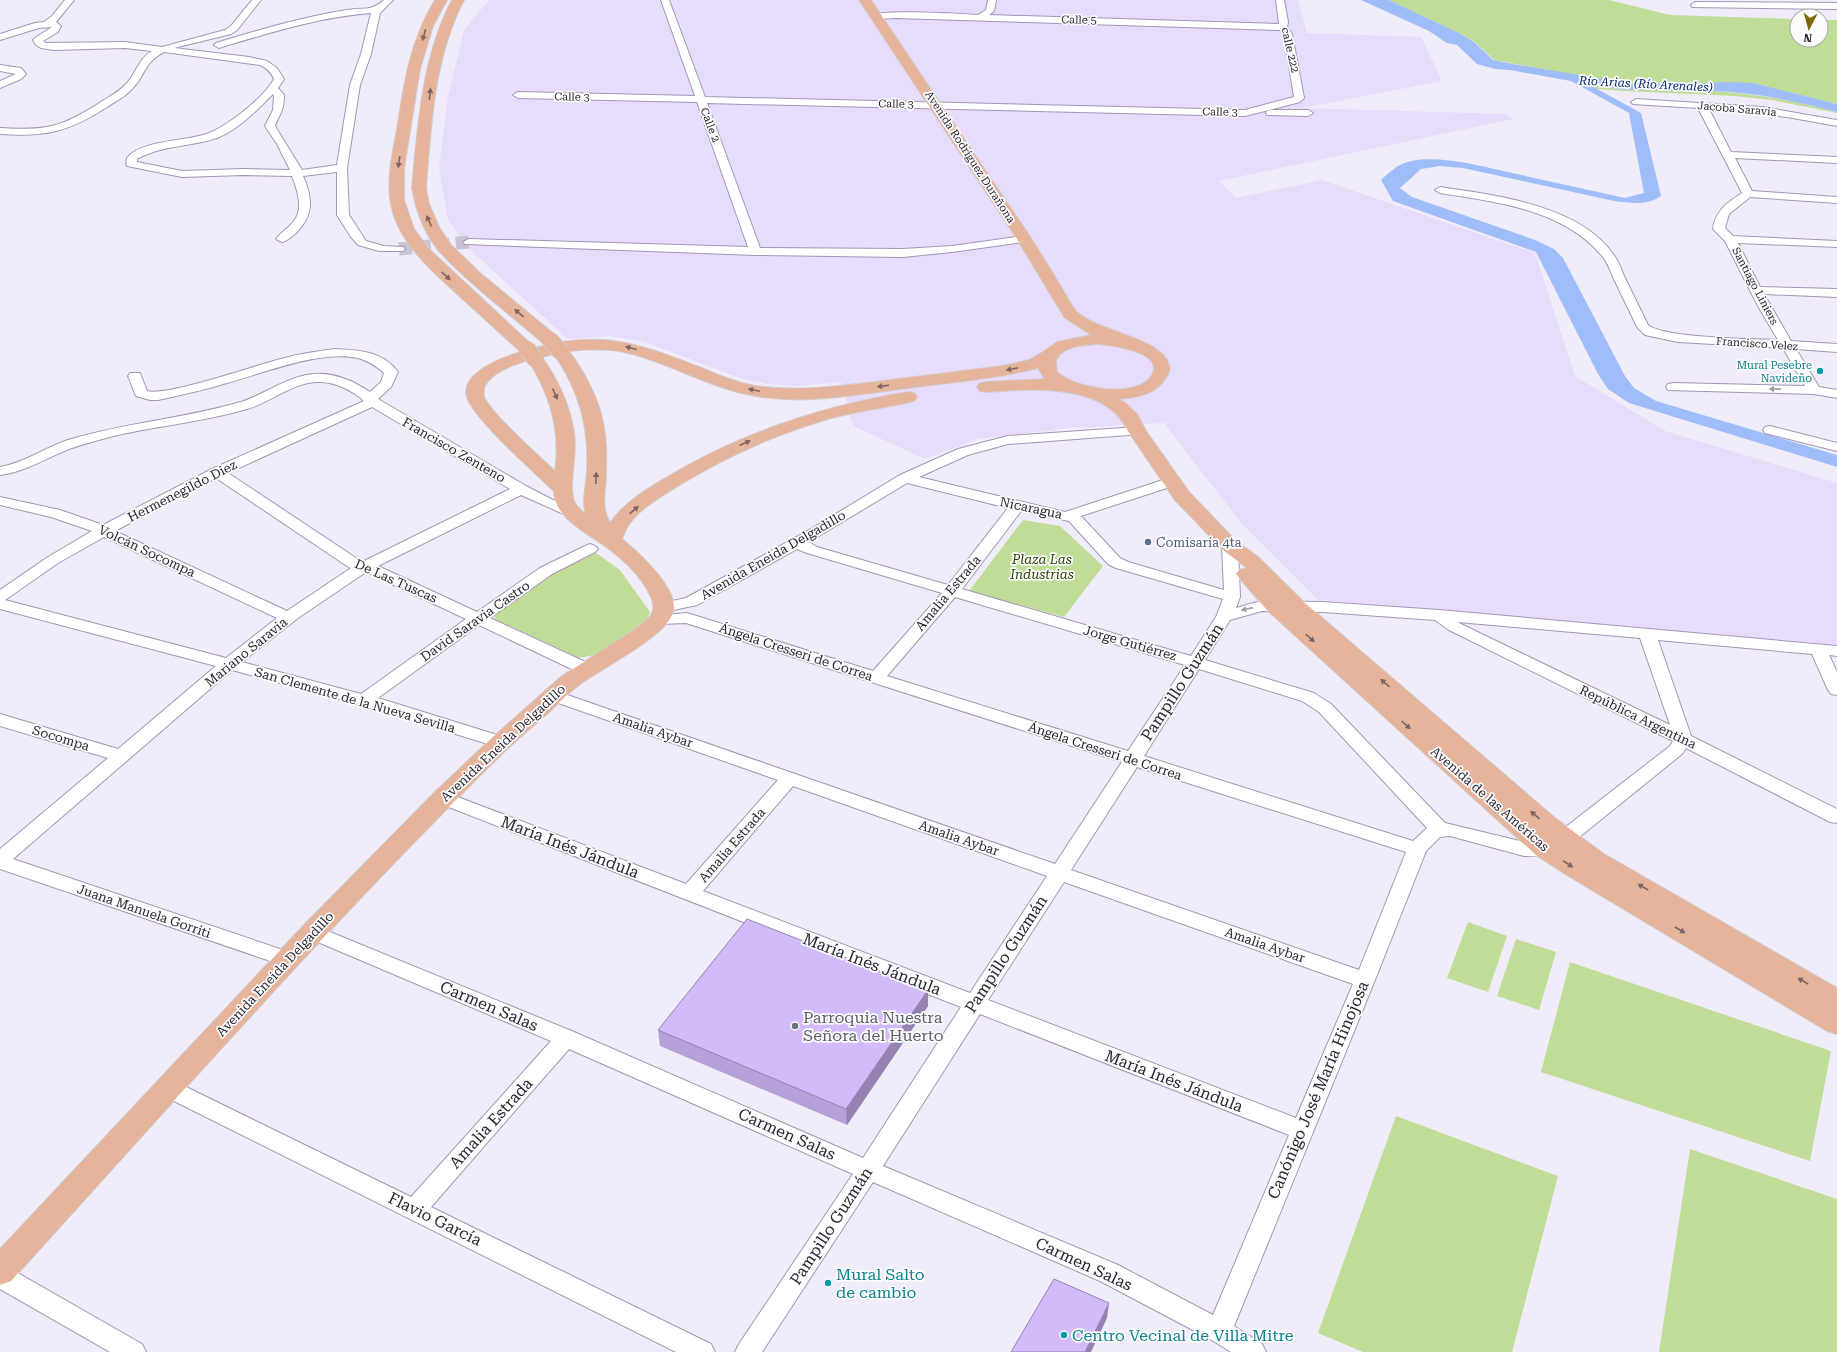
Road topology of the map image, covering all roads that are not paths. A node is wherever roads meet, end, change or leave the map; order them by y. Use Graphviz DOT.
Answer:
graph roads {
  1 [pos="70,0"];
  2 [pos="257,0"];
  3 [pos="389,0"];
  4 [pos="440,0"];
  5 [pos="458,0"];
  6 [pos="665,0"];
  7 [pos="865,0"];
  8 [pos="992,0"];
  9 [pos="1280,0"];
  10 [pos="1822,0"];
  11 [pos="1694,5"];
  12 [pos="1833,6"];
  13 [pos="378,10"];
  14 [pos="876,16"];
  15 [pos="979,18"];
  16 [pos="47,24"];
  17 [pos="1283,27"];
  18 [pos="0,37"];
  19 [pos="160,50"];
  20 [pos="199,53"];
  21 [pos="0,68"];
  22 [pos="0,85"];
  23 [pos="273,89"];
  24 [pos="518,95"];
  25 [pos="700,100"];
  26 [pos="1297,100"];
  27 [pos="1636,102"];
  28 [pos="937,105"];
  29 [pos="1702,106"];
  30 [pos="1245,112"];
  31 [pos="1308,113"];
  32 [pos="1837,123"];
  33 [pos="0,131"];
  34 [pos="1729,155"];
  35 [pos="1837,160"];
  36 [pos="342,168"];
  37 [pos="296,173"];
  38 [pos="1440,190"];
  39 [pos="1748,194"];
  40 [pos="1837,200"];
  41 [pos="282,239"];
  42 [pos="1024,239"];
  43 [pos="1730,239"];
  44 [pos="469,242"];
  45 [pos="1837,244"];
  46 [pos="399,249"];
  47 [pos="754,251"];
  48 [pos="1756,290"];
  49 [pos="1837,293"];
  50 [pos="1071,316"];
  51 [pos="1130,343"];
  52 [pos="1787,346"];
  53 [pos="1837,348"];
  54 [pos="1052,353"];
  55 [pos="134,376"];
  56 [pos="1673,387"];
  57 [pos="1145,388"];
  58 [pos="1724,388"];
  59 [pos="1073,389"];
  60 [pos="1814,390"];
  61 [pos="1837,394"];
  62 [pos="371,400"];
  63 [pos="1837,402"];
  64 [pos="1134,424"];
  65 [pos="1770,430"];
  66 [pos="1837,447"];
  67 [pos="0,471"];
  68 [pos="217,472"];
  69 [pos="905,478"];
  70 [pos="1171,482"];
  71 [pos="562,488"];
  72 [pos="522,489"];
  73 [pos="0,501"];
  74 [pos="1017,506"];
  75 [pos="573,513"];
  76 [pos="1066,516"];
  77 [pos="103,531"];
  78 [pos="611,541"];
  79 [pos="796,542"];
  80 [pos="1230,546"];
  81 [pos="590,549"];
  82 [pos="364,567"];
  83 [pos="952,591"];
  84 [pos="0,597"];
  85 [pos="1232,597"];
  86 [pos="0,604"];
  87 [pos="1285,609"];
  88 [pos="662,613"];
  89 [pos="1439,615"];
  90 [pos="288,617"];
  91 [pos="478,618"];
  92 [pos="1220,623"];
  93 [pos="1647,632"];
  94 [pos="1818,649"];
  95 [pos="1837,650"];
  96 [pos="1194,662"];
  97 [pos="228,665"];
  98 [pos="586,669"];
  99 [pos="876,678"];
  100 [pos="1837,690"];
  101 [pos="553,695"];
  102 [pos="364,700"];
  103 [pos="0,720"];
  104 [pos="1683,739"];
  105 [pos="501,742"];
  106 [pos="121,756"];
  107 [pos="1132,759"];
  108 [pos="790,778"];
  109 [pos="443,798"];
  110 [pos="1837,818"];
  111 [pos="1439,829"];
  112 [pos="1555,844"];
  113 [pos="1417,849"];
  114 [pos="0,861"];
  115 [pos="1059,872"];
  116 [pos="690,893"];
  117 [pos="313,932"];
  118 [pos="288,959"];
  119 [pos="1365,980"];
  120 [pos="1837,1001"];
  121 [pos="974,1004"];
  122 [pos="1837,1023"];
  123 [pos="566,1038"];
  124 [pos="168,1088"];
  125 [pos="1301,1130"];
  126 [pos="868,1170"];
  127 [pos="415,1209"];
  128 [pos="5,1257"];
  129 [pos="0,1276"];
  130 [pos="1219,1332"];
  131 [pos="133,1352"];
  132 [pos="702,1352"];
  133 [pos="748,1352"];
  134 [pos="1253,1352"];
  1 -- 16 [label="street"];
  2 -- 19 [label="street"];
  3 -- 13 [label="street"];
  4 -- 71 [label="main road, one-way"];
  78 -- 5 [label="main road, one-way, bridge"];
  6 -- 25 [label="street, Calle 2"];
  7 -- 14 [label="main road, Avenida Rodríguez Durañona"];
  8 -- 15 [label="street"];
  9 -- 17 [label="street, calle 222"];
  10 -- 12 [label="street"];
  11 -- 12 [label="street"];
  13 -- 20 [label="street"];
  13 -- 36 [label="street"];
  14 -- 15 [label="street, Calle 5"];
  14 -- 28 [label="main road, Avenida Rodríguez Durañona"];
  15 -- 17 [label="street, Calle 5"];
  16 -- 18 [label="street"];
  16 -- 19 [label="street"];
  17 -- 26 [label="street, calle 222"];
  19 -- 20 [label="street"];
  19 -- 33 [label="street"];
  20 -- 23 [label="street"];
  21 -- 22 [label="street"];
  23 -- 37 [label="street"];
  23 -- 37 [label="street"];
  24 -- 25 [label="street, Calle 3"];
  25 -- 28 [label="street, Calle 3"];
  25 -- 47 [label="street, Calle 2"];
  26 -- 30 [label="street, Calle 3"];
  27 -- 29 [label="street, Jacoba Saravia"];
  28 -- 30 [label="street, Calle 3"];
  28 -- 42 [label="main road, Avenida Rodríguez Durañona"];
  29 -- 32 [label="street, Jacoba Saravia"];
  29 -- 34 [label="street"];
  30 -- 31 [label="street"];
  34 -- 35 [label="street"];
  34 -- 39 [label="street"];
  36 -- 37 [label="street"];
  36 -- 46 [label="street"];
  37 -- 41 [label="street"];
  38 -- 52 [label="street, Francisco Velez"];
  39 -- 40 [label="street"];
  39 -- 43 [label="street, Santiago Liniers"];
  42 -- 47 [label="street"];
  42 -- 50 [label="main road, Avenida Rodríguez Durañona"];
  43 -- 45 [label="street"];
  43 -- 48 [label="street, Santiago Liniers"];
  44 -- 47 [label="street"];
  48 -- 49 [label="street"];
  48 -- 52 [label="street, Santiago Liniers"];
  50 -- 51 [label="main road"];
  50 -- 54 [label="main road"];
  51 -- 54 [label="main road"];
  51 -- 57 [label="main road"];
  52 -- 53 [label="street, Francisco Velez"];
  52 -- 60 [label="street, Santiago Liniers"];
  54 -- 59 [label="main road"];
  54 -- 71 [label="main road, one-way"];
  55 -- 62 [label="street, Hermenegildo Diez"];
  56 -- 58 [label="street"];
  57 -- 59 [label="main road"];
  57 -- 64 [label="main road"];
  60 -- 58 [label="street, one-way"];
  58 -- 63 [label="street"];
  59 -- 64 [label="main road, Avenida de las Américas"];
  78 -- 59 [label="main road, one-way"];
  60 -- 61 [label="street"];
  62 -- 67 [label="street, Francisco Zenteno"];
  62 -- 68 [label="street, Hermenegildo Diez"];
  62 -- 72 [label="street, Francisco Zenteno"];
  64 -- 69 [label="street, Avenida Eneida Delgadillo"];
  64 -- 70 [label="main road, Avenida de las Américas"];
  65 -- 66 [label="street"];
  68 -- 77 [label="street, Hermenegildo Diez"];
  68 -- 82 [label="street, De Las Tuscas"];
  69 -- 74 [label="street, Nicaragua"];
  69 -- 79 [label="street, Avenida Eneida Delgadillo"];
  70 -- 76 [label="street"];
  70 -- 80 [label="main road, Avenida de las Américas"];
  71 -- 75 [label="main road"];
  72 -- 75 [label="street, Francisco Zenteno"];
  72 -- 82 [label="street, Mariano Saravia"];
  73 -- 77 [label="street, Volcán Socompa"];
  74 -- 76 [label="street, Nicaragua"];
  74 -- 83 [label="street, Amalia Estrada"];
  75 -- 78 [label="main road"];
  76 -- 85 [label="street, Nicaragua"];
  77 -- 84 [label="street, Hermenegildo Diez"];
  77 -- 90 [label="street, Volcán Socompa"];
  78 -- 88 [label="main road"];
  79 -- 83 [label="street, Jorge Gutiérrez"];
  79 -- 88 [label="street, Avenida Eneida Delgadillo"];
  80 -- 85 [label="street, Pampillo Guzmán"];
  80 -- 87 [label="main road, Avenida de las Américas"];
  81 -- 91 [label="street, David Saravia Castro"];
  82 -- 90 [label="street, Mariano Saravia"];
  82 -- 91 [label="street, De Las Tuscas"];
  83 -- 96 [label="street, Jorge Gutiérrez"];
  83 -- 99 [label="street, Amalia Estrada"];
  85 -- 92 [label="street, Pampillo Guzmán"];
  86 -- 97 [label="street, San Clemente de la Nueva Sevilla"];
  87 -- 89 [label="street"];
  87 -- 92 [label="street"];
  87 -- 112 [label="main road, Avenida de las Américas"];
  88 -- 98 [label="main road, Avenida Eneida Delgadillo"];
  88 -- 99 [label="street, Ángela Cresseri de Correa"];
  89 -- 93 [label="street"];
  89 -- 104 [label="street, República Argentina"];
  90 -- 97 [label="street, Mariano Saravia"];
  91 -- 98 [label="street, De Las Tuscas"];
  91 -- 102 [label="street, David Saravia Castro"];
  92 -- 96 [label="street, Pampillo Guzmán"];
  93 -- 94 [label="street"];
  93 -- 104 [label="street"];
  94 -- 95 [label="street"];
  94 -- 100 [label="street"];
  96 -- 107 [label="street, Pampillo Guzmán"];
  96 -- 111 [label="street, Jorge Gutiérrez"];
  97 -- 102 [label="street, San Clemente de la Nueva Sevilla"];
  97 -- 106 [label="street, Mariano Saravia"];
  98 -- 101 [label="main road, Avenida Eneida Delgadillo"];
  99 -- 107 [label="street, Ángela Cresseri de Correa"];
  101 -- 105 [label="main road, Avenida Eneida Delgadillo"];
  101 -- 108 [label="street, Amalia Aybar"];
  102 -- 105 [label="street, San Clemente de la Nueva Sevilla"];
  103 -- 106 [label="street, Socompa"];
  104 -- 110 [label="street, República Argentina"];
  104 -- 112 [label="street"];
  105 -- 109 [label="main road, Avenida Eneida Delgadillo"];
  106 -- 114 [label="street, Mariano Saravia"];
  107 -- 113 [label="street, Ángela Cresseri de Correa"];
  107 -- 115 [label="street, Pampillo Guzmán"];
  108 -- 115 [label="street, Amalia Aybar"];
  108 -- 116 [label="street, Amalia Estrada"];
  109 -- 116 [label="street, María Inés Jándula"];
  109 -- 117 [label="main road, Avenida Eneida Delgadillo"];
  111 -- 112 [label="street"];
  111 -- 113 [label="street"];
  120 -- 112 [label="main road, Avenida de las Américas, one-way"];
  112 -- 122 [label="main road, Avenida de las Américas, one-way"];
  113 -- 119 [label="street, Canónigo José María Hinojosa"];
  114 -- 118 [label="street, Juana Manuela Gorriti"];
  115 -- 119 [label="street, Amalia Aybar"];
  115 -- 121 [label="street, Pampillo Guzmán"];
  116 -- 121 [label="street, María Inés Jándula"];
  117 -- 118 [label="main road, Avenida Eneida Delgadillo"];
  117 -- 123 [label="street, Carmen Salas"];
  118 -- 124 [label="main road, Avenida Eneida Delgadillo"];
  119 -- 125 [label="street, Canónigo José María Hinojosa"];
  121 -- 125 [label="street, María Inés Jándula"];
  121 -- 126 [label="street, Pampillo Guzmán"];
  123 -- 126 [label="street, Carmen Salas"];
  123 -- 127 [label="street, Amalia Estrada"];
  124 -- 127 [label="street, Flavio García"];
  124 -- 128 [label="main road, Avenida Eneida Delgadillo"];
  125 -- 130 [label="street, Canónigo José María Hinojosa"];
  126 -- 130 [label="street, Carmen Salas"];
  126 -- 133 [label="street, Pampillo Guzmán"];
  127 -- 132 [label="street, Flavio García"];
  129 -- 131 [label="street"];
  130 -- 134 [label="street, Carmen Salas"];
}
